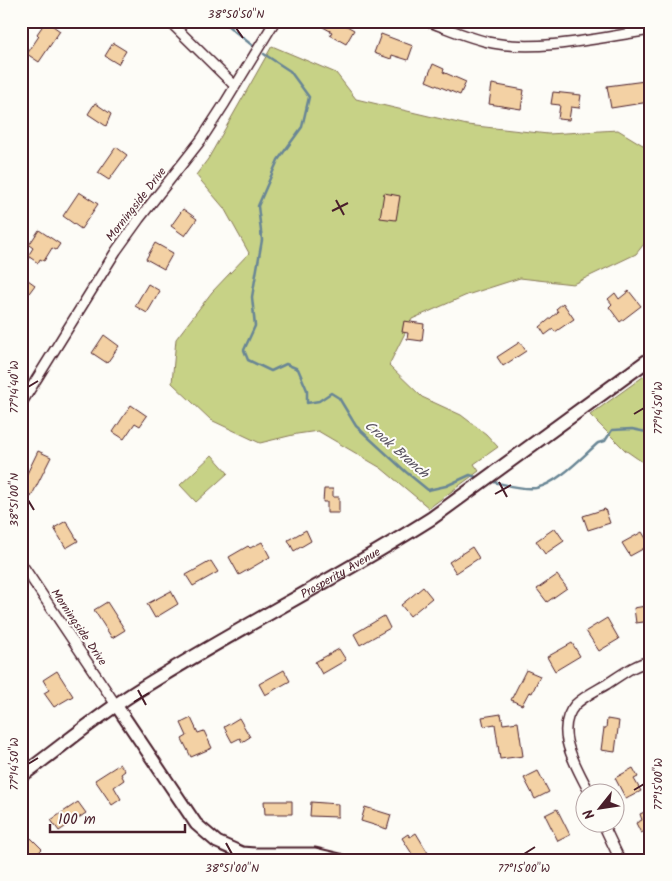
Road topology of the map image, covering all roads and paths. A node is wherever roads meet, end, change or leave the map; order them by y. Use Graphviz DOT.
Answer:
graph roads {
  1 [pos="170,21"];
  2 [pos="275,21"];
  3 [pos="427,21"];
  4 [pos="651,30"];
  5 [pos="235,86"];
  6 [pos="651,358"];
  7 [pos="21,404"];
  8 [pos="21,563"];
  9 [pos="24,576"];
  10 [pos="651,660"];
  11 [pos="116,706"];
  12 [pos="21,776"];
  13 [pos="585,784"];
  14 [pos="608,834"];
  15 [pos="242,856"];
  16 [pos="340,860"];
  17 [pos="620,860"];
  1 -- 5 [label="street"];
  2 -- 5 [label="street, Morningside Drive"];
  3 -- 4 [label="street"];
  5 -- 7 [label="street, Morningside Drive"];
  6 -- 11 [label="main road, Prosperity Avenue"];
  8 -- 9 [label="street, Morningside Drive"];
  9 -- 11 [label="street, Morningside Drive"];
  10 -- 13 [label="street"];
  11 -- 12 [label="main road, Prosperity Avenue"];
  11 -- 15 [label="street"];
  14 -- 17 [label="street"];
  15 -- 16 [label="street"];
}
